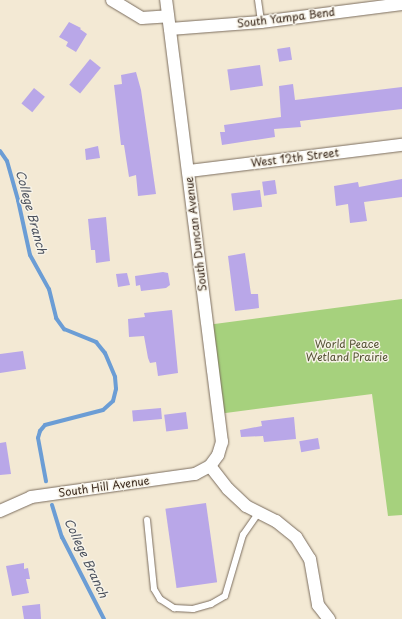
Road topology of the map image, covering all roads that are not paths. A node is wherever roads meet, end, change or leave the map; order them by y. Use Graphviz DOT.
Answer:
graph roads {
  1 [pos="112,0"];
  2 [pos="166,0"];
  3 [pos="258,0"];
  4 [pos="402,4"];
  5 [pos="168,16"];
  6 [pos="261,22"];
  7 [pos="170,29"];
  8 [pos="402,145"];
  9 [pos="189,171"];
  10 [pos="210,466"];
  11 [pos="0,510"];
  12 [pos="259,512"];
  13 [pos="146,520"];
  14 [pos="329,619"];
  1 -- 5 [label="street"];
  2 -- 5 [label="street, South Duncan Avenue"];
  3 -- 6 [label="lane"];
  4 -- 6 [label="street, South Yampa Bend"];
  5 -- 7 [label="street, South Duncan Avenue"];
  6 -- 7 [label="street, South Yampa Bend"];
  7 -- 9 [label="street, South Duncan Avenue"];
  8 -- 9 [label="street, West 12th Street"];
  9 -- 10 [label="street, South Duncan Avenue"];
  10 -- 11 [label="street, South Hill Avenue"];
  10 -- 12 [label="street"];
  12 -- 13 [label="lane"];
  12 -- 14 [label="street"];
}
